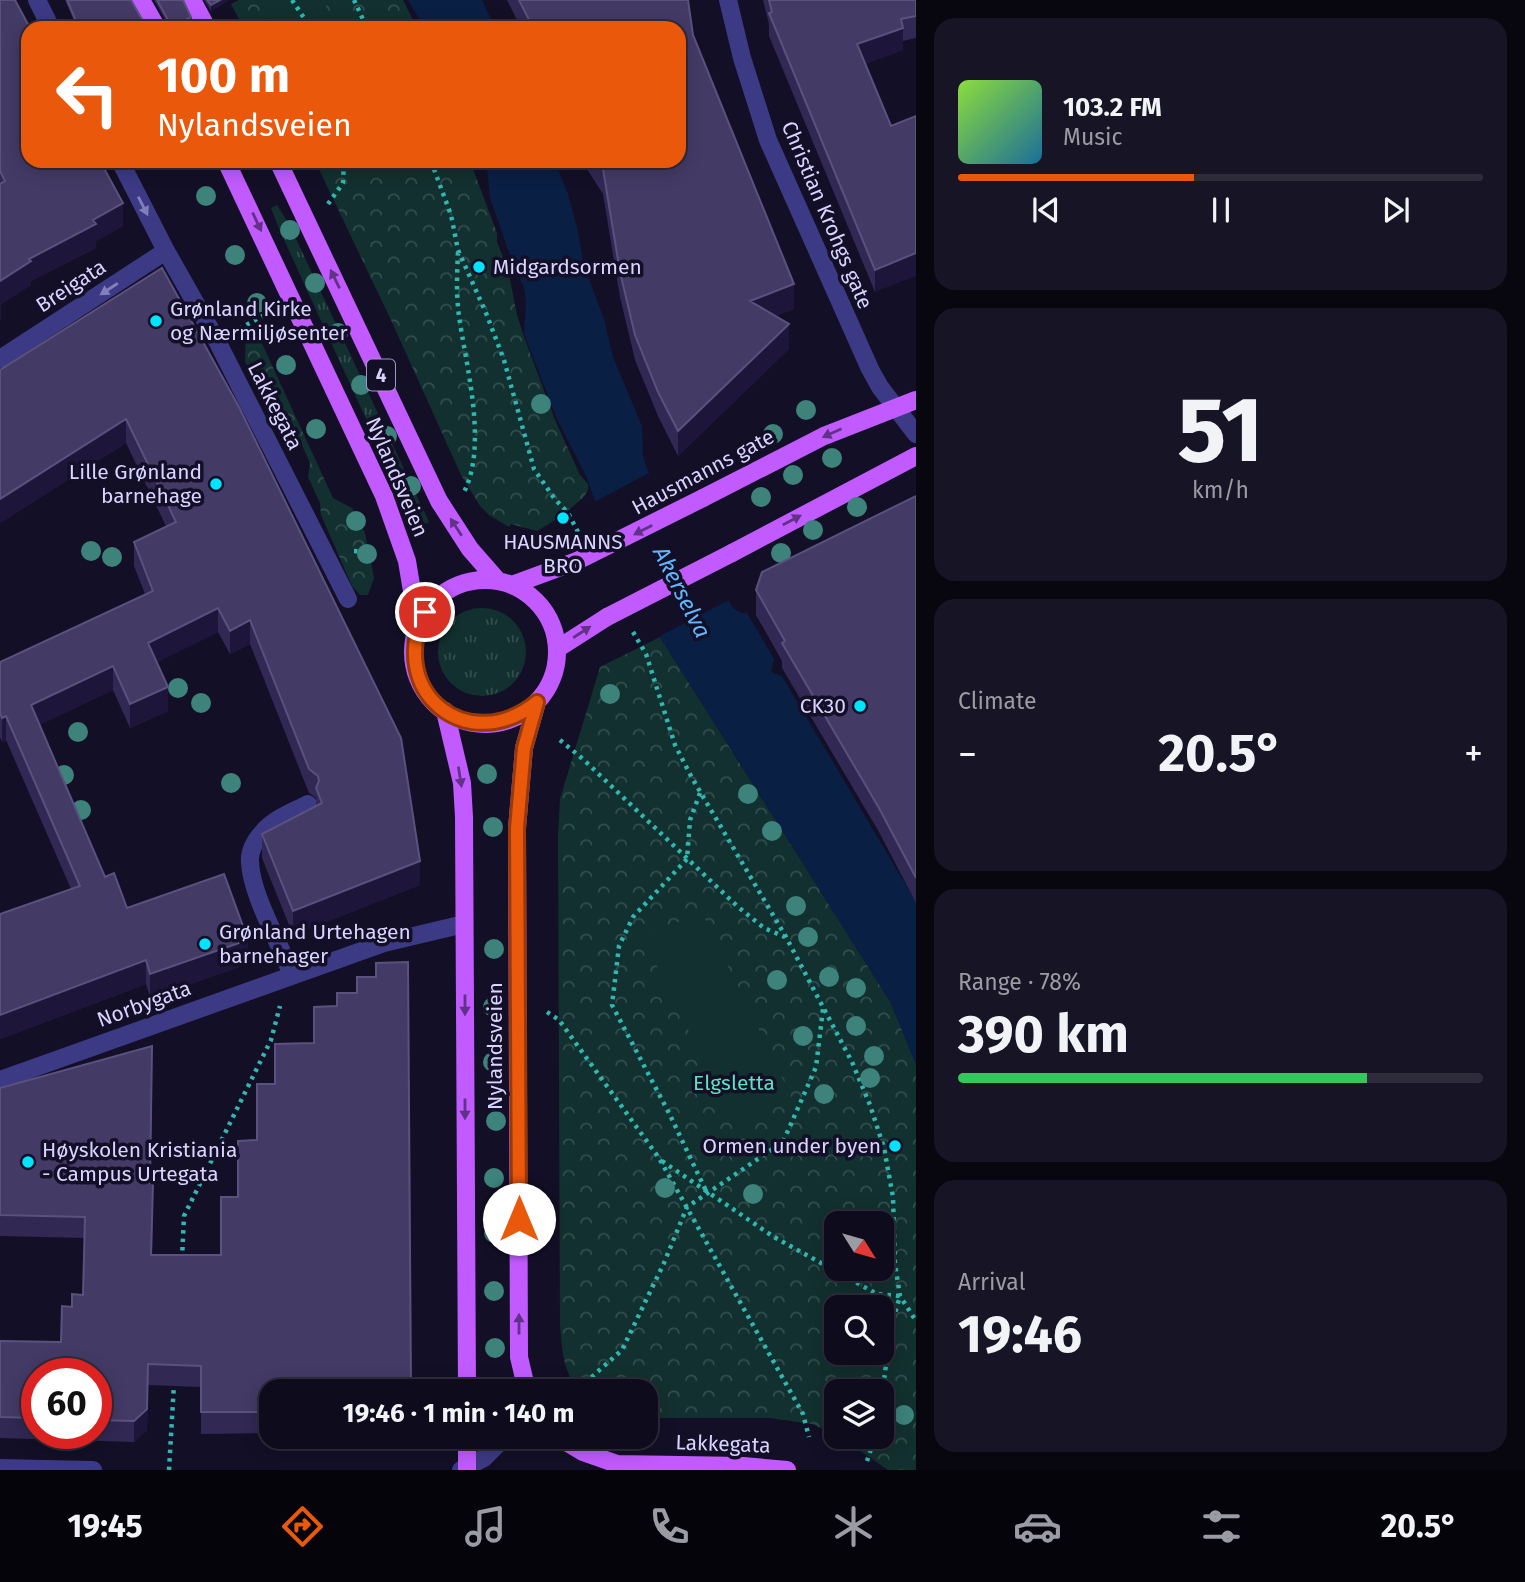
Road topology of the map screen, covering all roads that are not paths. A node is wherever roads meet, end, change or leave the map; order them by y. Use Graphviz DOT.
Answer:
graph roads {
  1 [pos="37,0"];
  2 [pos="141,0"];
  3 [pos="192,0"];
  4 [pos="728,0"];
  5 [pos="48,21"];
  6 [pos="153,21"];
  7 [pos="204,21"];
  8 [pos="124,168"];
  9 [pos="229,168"];
  10 [pos="281,168"];
  11 [pos="166,251"];
  12 [pos="0,359"];
  13 [pos="916,400"];
  14 [pos="896,408"];
  15 [pos="916,435"];
  16 [pos="916,456"];
  17 [pos="505,583"];
  18 [pos="348,599"];
  19 [pos="418,627"];
  20 [pos="557,649"];
  21 [pos="537,702"];
  22 [pos="444,711"];
  23 [pos="308,804"];
  24 [pos="464,924"];
  25 [pos="292,975"];
  26 [pos="0,1080"];
  27 [pos="467,1379"];
  28 [pos="524,1379"];
  29 [pos="466,1449"];
  30 [pos="495,1449"];
  31 [pos="578,1449"];
  32 [pos="609,1467"];
  33 [pos="0,1468"];
  34 [pos="465,1469"];
  35 [pos="93,1470"];
  36 [pos="787,1470"];
  1 -- 5 [label="street"];
  2 -- 6 [label="main road"];
  3 -- 7 [label="main road"];
  4 -- 14 [label="street, Christian Krohgs gate"];
  8 -- 11 [label="street, Lakkegata, one-way"];
  9 -- 19 [label="main road, Nylandsveien / 4, one-way"];
  17 -- 10 [label="main road, Nylandsveien / 4, one-way"];
  11 -- 12 [label="street, Breigata, one-way"];
  11 -- 18 [label="street, Lakkegata"];
  13 -- 14 [label="main road, Hausmanns gate"];
  14 -- 15 [label="street, Christian Krohgs gate"];
  14 -- 17 [label="main road, Hausmanns gate, one-way, bridge"];
  20 -- 16 [label="main road, one-way, bridge"];
  17 -- 19 [label="main road, Nylandsveien"];
  17 -- 20 [label="main road, Nylandsveien"];
  19 -- 22 [label="main road, Nylandsveien"];
  20 -- 21 [label="main road, Nylandsveien"];
  21 -- 22 [label="main road, Nylandsveien"];
  28 -- 21 [label="main road, Nylandsveien, one-way"];
  22 -- 24 [label="main road, Nylandsveien, one-way"];
  23 -- 25 [label="street"];
  24 -- 25 [label="street, Norbygata"];
  24 -- 27 [label="main road, Nylandsveien, one-way"];
  25 -- 26 [label="street, Norbygata"];
  29 -- 34 [label="main road"];
  30 -- 34 [label="street"];
  31 -- 32 [label="main road, Lakkegata"];
  32 -- 36 [label="main road, Lakkegata"];
  33 -- 35 [label="street"];
}
